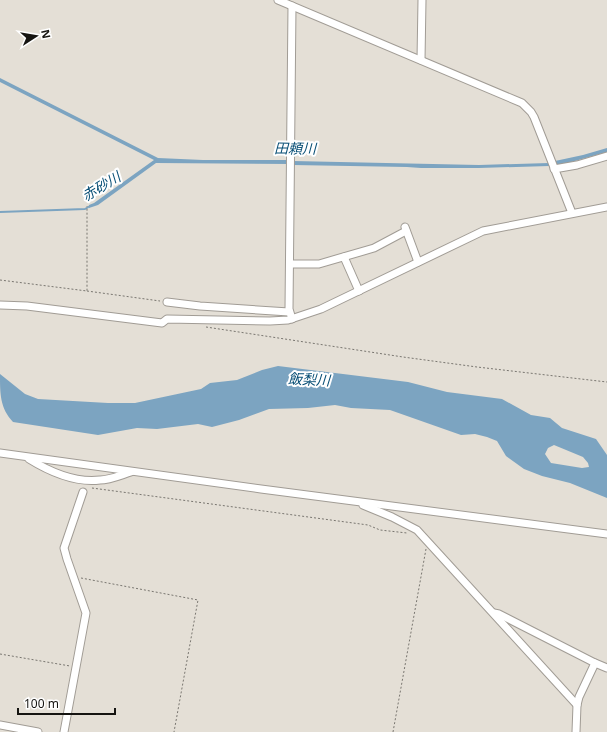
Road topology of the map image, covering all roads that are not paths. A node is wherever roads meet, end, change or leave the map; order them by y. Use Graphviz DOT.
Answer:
graph roads {
  1 [pos="278,0"];
  2 [pos="422,0"];
  3 [pos="292,6"];
  4 [pos="421,60"];
  5 [pos="607,156"];
  6 [pos="554,168"];
  7 [pos="607,207"];
  8 [pos="572,213"];
  9 [pos="344,257"];
  10 [pos="418,262"];
  11 [pos="290,264"];
  12 [pos="359,291"];
  13 [pos="167,302"];
  14 [pos="0,305"];
  15 [pos="291,315"];
  16 [pos="0,454"];
  17 [pos="26,457"];
  18 [pos="133,472"];
  19 [pos="86,486"];
  20 [pos="354,501"];
  21 [pos="607,534"];
  22 [pos="493,613"];
  23 [pos="595,663"];
  24 [pos="607,668"];
  25 [pos="578,705"];
  26 [pos="0,725"];
  27 [pos="38,732"];
  28 [pos="64,732"];
  29 [pos="576,732"];
  1 -- 3 [label="street"];
  2 -- 4 [label="street"];
  3 -- 4 [label="street"];
  3 -- 11 [label="street"];
  4 -- 6 [label="street"];
  5 -- 6 [label="street"];
  6 -- 8 [label="street"];
  7 -- 8 [label="street"];
  8 -- 10 [label="street"];
  9 -- 10 [label="street"];
  9 -- 11 [label="street"];
  9 -- 12 [label="street"];
  10 -- 12 [label="street"];
  11 -- 15 [label="street"];
  12 -- 15 [label="street"];
  13 -- 15 [label="street"];
  14 -- 15 [label="street"];
  16 -- 17 [label="street"];
  17 -- 18 [label="street"];
  17 -- 19 [label="street"];
  18 -- 19 [label="street"];
  18 -- 20 [label="street"];
  19 -- 28 [label="street"];
  20 -- 21 [label="street"];
  20 -- 22 [label="street"];
  22 -- 23 [label="street"];
  22 -- 25 [label="street"];
  23 -- 24 [label="street"];
  23 -- 25 [label="street"];
  25 -- 29 [label="street"];
  26 -- 27 [label="street"];
}
